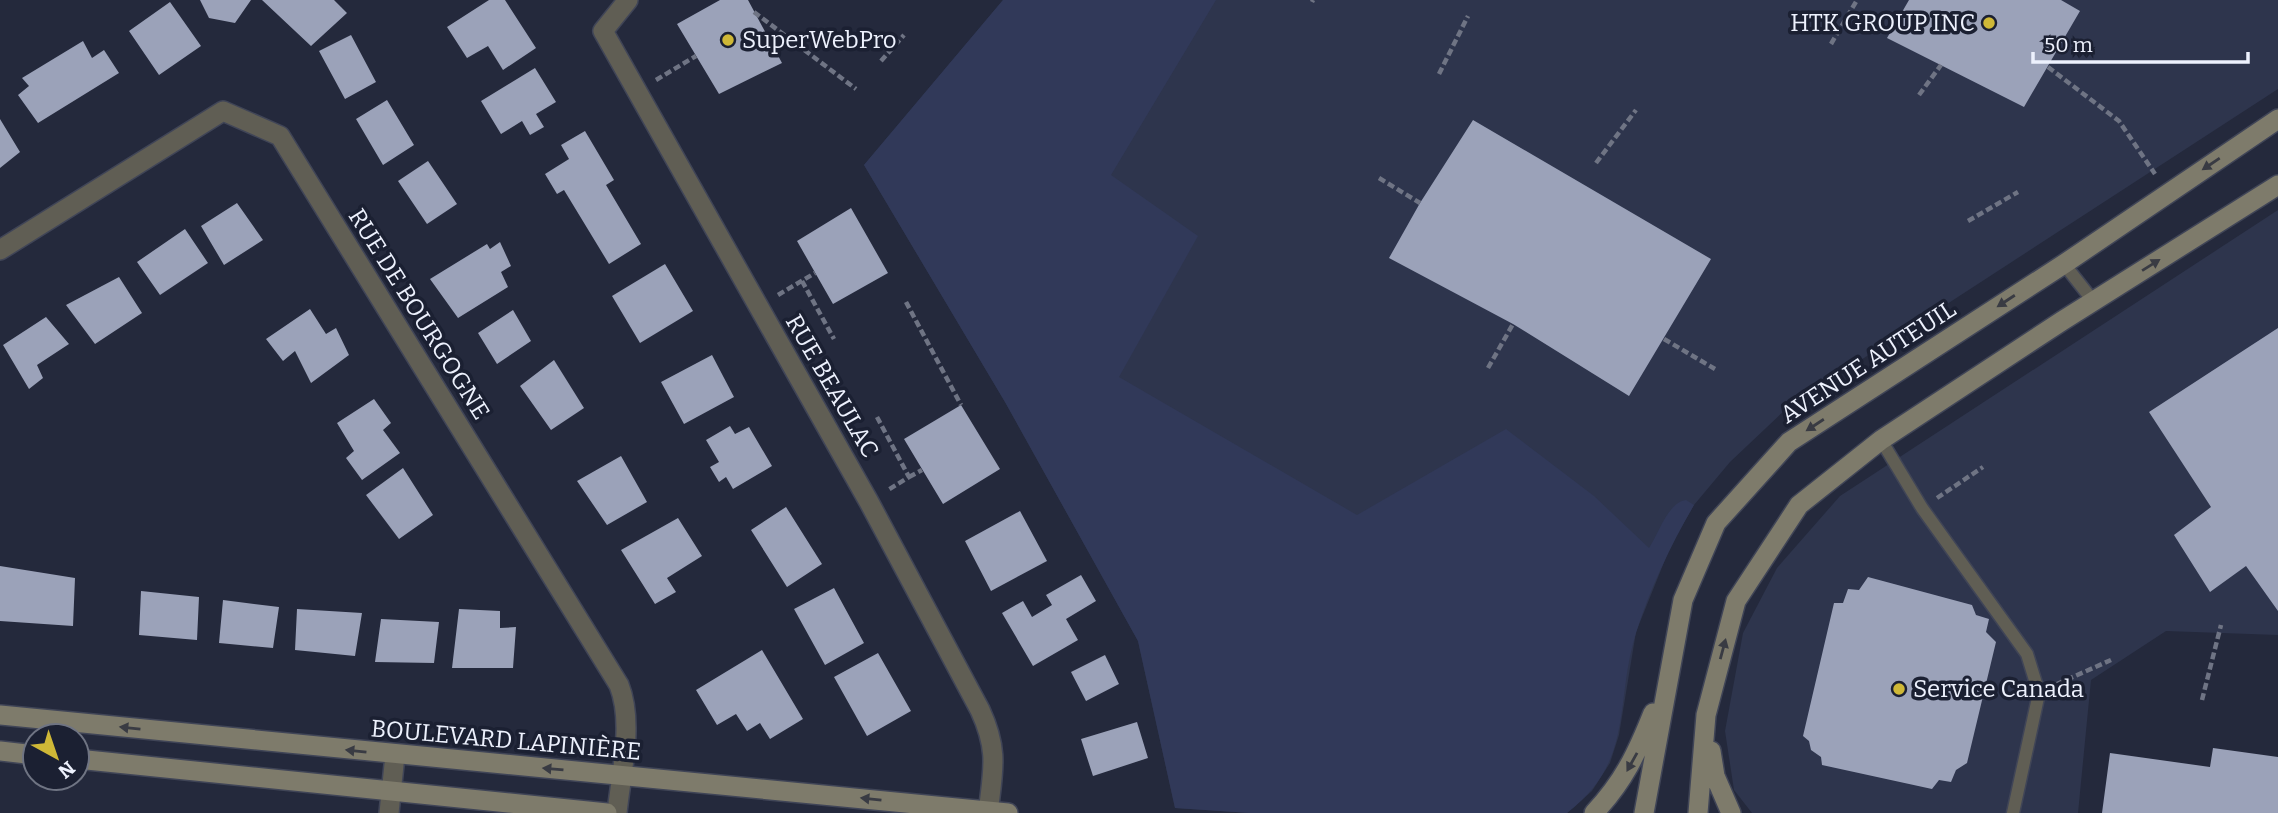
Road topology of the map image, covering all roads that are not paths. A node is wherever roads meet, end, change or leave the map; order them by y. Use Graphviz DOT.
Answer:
graph roads {
  1 [pos="628,0"];
  2 [pos="2278,119"];
  3 [pos="2278,185"];
  4 [pos="0,250"];
  5 [pos="2064,264"];
  6 [pos="2094,302"];
  7 [pos="1881,440"];
  8 [pos="1668,677"];
  9 [pos="0,715"];
  10 [pos="1706,715"];
  11 [pos="0,751"];
  12 [pos="21,753"];
  13 [pos="395,755"];
  14 [pos="91,760"];
  15 [pos="621,775"];
  16 [pos="390,791"];
  17 [pos="994,812"];
  18 [pos="388,813"];
  19 [pos="607,813"];
  20 [pos="617,813"];
  21 [pos="1594,813"];
  22 [pos="1644,813"];
  23 [pos="1698,813"];
  24 [pos="1731,813"];
  25 [pos="2013,813"];
  1 -- 17 [label="street, RUE BEAULAC"];
  2 -- 5 [label="main road, AVENUE AUTEUIL, one-way"];
  6 -- 3 [label="main road, one-way"];
  4 -- 15 [label="street, RUE DE BOURGOGNE"];
  5 -- 6 [label="lane"];
  5 -- 8 [label="main road, AVENUE AUTEUIL, one-way"];
  6 -- 7 [label="main road"];
  10 -- 7 [label="main road, one-way"];
  7 -- 25 [label="lane"];
  8 -- 21 [label="main road, one-way"];
  8 -- 22 [label="main road, AVENUE AUTEUIL"];
  13 -- 9 [label="main road, BOULEVARD LAPINIÈRE, one-way"];
  10 -- 23 [label="main road"];
  10 -- 24 [label="main road"];
  11 -- 12 [label="main road"];
  15 -- 13 [label="main road, BOULEVARD LAPINIÈRE, one-way"];
  13 -- 16 [label="street"];
  14 -- 16 [label="main road"];
  17 -- 15 [label="main road, BOULEVARD LAPINIÈRE, one-way"];
  15 -- 20 [label="street, RUE DE BOURGOGNE"];
  16 -- 18 [label="street"];
  16 -- 19 [label="main road"];
}
